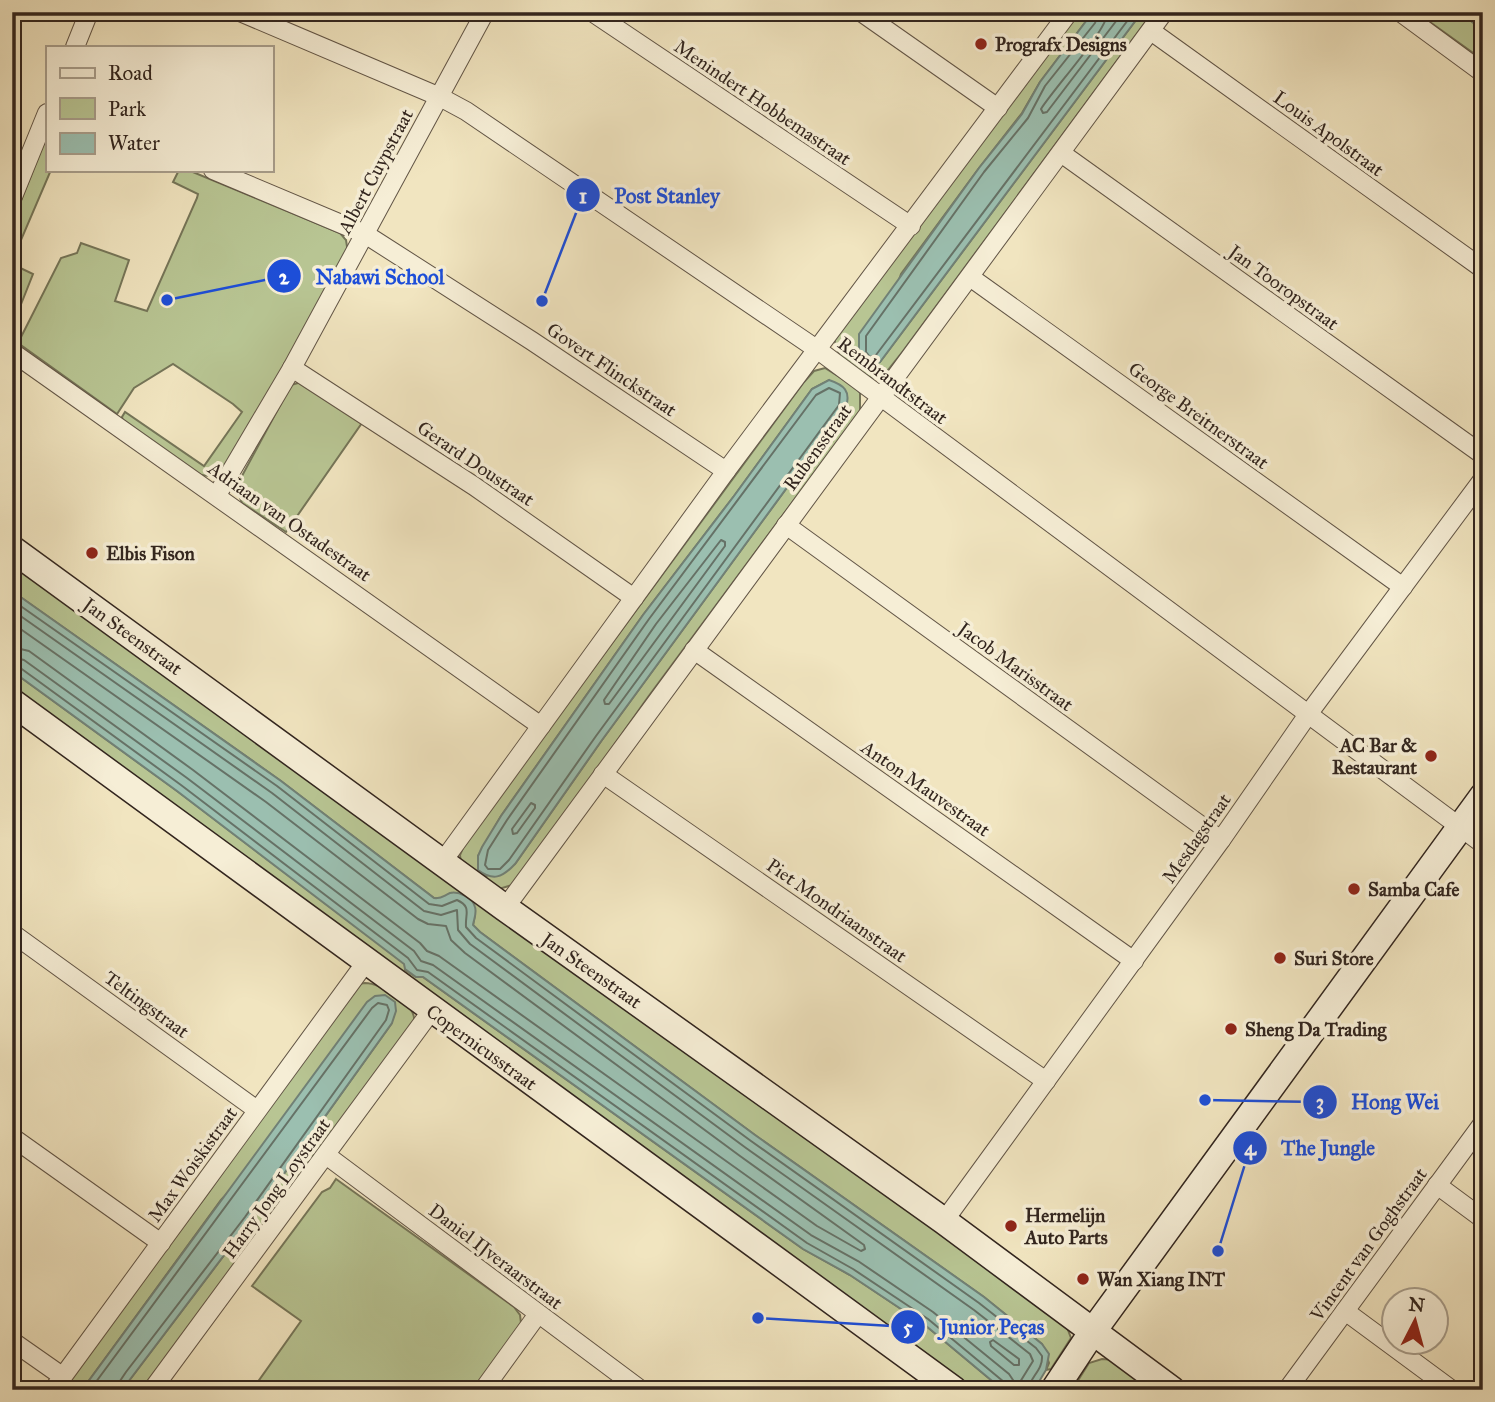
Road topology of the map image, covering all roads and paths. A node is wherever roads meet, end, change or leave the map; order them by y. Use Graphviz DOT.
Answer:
graph roads {
  1 [pos="89,12"];
  2 [pos="240,12"];
  3 [pos="485,12"];
  4 [pos="592,12"];
  5 [pos="861,12"];
  6 [pos="1069,12"];
  7 [pos="1164,12"];
  8 [pos="1400,12"];
  9 [pos="1151,31"];
  10 [pos="75,46"];
  11 [pos="1483,73"];
  12 [pos="440,97"];
  13 [pos="998,108"];
  14 [pos="46,115"];
  15 [pos="1061,153"];
  16 [pos="218,172"];
  17 [pos="12,199"];
  18 [pos="911,226"];
  19 [pos="365,234"];
  20 [pos="1483,269"];
  21 [pos="970,277"];
  22 [pos="818,350"];
  23 [pos="12,352"];
  24 [pos="292,368"];
  25 [pos="880,398"];
  26 [pos="1483,455"];
  27 [pos="726,471"];
  28 [pos="1483,479"];
  29 [pos="218,495"];
  30 [pos="786,525"];
  31 [pos="12,549"];
  32 [pos="1403,587"];
  33 [pos="634,598"];
  34 [pos="694,650"];
  35 [pos="12,702"];
  36 [pos="1309,713"];
  37 [pos="541,726"];
  38 [pos="603,774"];
  39 [pos="1483,796"];
  40 [pos="1460,828"];
  41 [pos="1221,840"];
  42 [pos="1483,844"];
  43 [pos="443,861"];
  44 [pos="505,908"];
  45 [pos="12,933"];
  46 [pos="1134,961"];
  47 [pos="366,962"];
  48 [pos="432,1010"];
  49 [pos="1046,1081"];
  50 [pos="257,1110"];
  51 [pos="1483,1123"];
  52 [pos="12,1137"];
  53 [pos="326,1155"];
  54 [pos="1437,1185"];
  55 [pos="1483,1219"];
  56 [pos="944,1221"];
  57 [pos="161,1243"];
  58 [pos="1345,1311"];
  59 [pos="538,1314"];
  60 [pos="1093,1331"];
  61 [pos="12,1341"];
  62 [pos="57,1383"];
  63 [pos="152,1390"];
  64 [pos="483,1390"];
  65 [pos="640,1390"];
  66 [pos="954,1390"];
  67 [pos="1054,1390"];
  68 [pos="1171,1390"];
  69 [pos="1287,1390"];
  70 [pos="1452,1390"];
  1 -- 10 [label="street"];
  2 -- 12 [label="street, Rembrandtstraat"];
  3 -- 12 [label="street, Albert Cuypstraat"];
  4 -- 18 [label="street, Menindert Hobbemastraat"];
  5 -- 13 [label="street"];
  6 -- 13 [label="street"];
  7 -- 9 [label="street, Rubensstraat"];
  8 -- 11 [label="street"];
  9 -- 15 [label="street, Rubensstraat"];
  9 -- 20 [label="street, Louis Apolstraat"];
  12 -- 19 [label="street, Albert Cuypstraat"];
  12 -- 22 [label="street, Rembrandtstraat"];
  13 -- 18 [label="street"];
  14 -- 17 [label="street"];
  15 -- 21 [label="street, Rubensstraat"];
  15 -- 26 [label="street, Jan Tooropstraat"];
  16 -- 19 [label="street, Govert Flinckstraat"];
  18 -- 22 [label="street"];
  19 -- 24 [label="street, Albert Cuypstraat"];
  19 -- 27 [label="street, Govert Flinckstraat"];
  21 -- 25 [label="street, Rubensstraat"];
  21 -- 32 [label="street, George Breitnerstraat"];
  22 -- 25 [label="street, Rembrandtstraat"];
  22 -- 27 [label="street"];
  23 -- 29 [label="street, Adriaan van Ostadestraat"];
  24 -- 29 [label="street, Albert Cuypstraat"];
  24 -- 33 [label="street, Gerard Doustraat"];
  25 -- 30 [label="street, Rubensstraat"];
  25 -- 36 [label="street, Rembrandtstraat"];
  27 -- 33 [label="street"];
  28 -- 32 [label="street, Mesdagstraat"];
  29 -- 37 [label="street, Adriaan van Ostadestraat"];
  30 -- 34 [label="street, Rubensstraat"];
  30 -- 41 [label="street, Jacob Marisstraat"];
  31 -- 43 [label="street, Jan Steenstraat"];
  32 -- 36 [label="street, Mesdagstraat"];
  33 -- 37 [label="street"];
  34 -- 38 [label="street, Rubensstraat"];
  34 -- 46 [label="street, Anton Mauvestraat"];
  35 -- 47 [label="street, Copernicusstraat"];
  36 -- 40 [label="street, Rembrandtstraat"];
  36 -- 41 [label="street, Mesdagstraat"];
  37 -- 43 [label="street"];
  38 -- 44 [label="street, Rubensstraat"];
  38 -- 49 [label="street, Piet Mondriaanstraat"];
  39 -- 40 [label="street"];
  40 -- 42 [label="street, Rembrandtstraat"];
  40 -- 60 [label="street"];
  41 -- 46 [label="street, Mesdagstraat"];
  43 -- 44 [label="street, Jan Steenstraat"];
  44 -- 56 [label="street, Jan Steenstraat"];
  45 -- 50 [label="street, Teltingstraat"];
  46 -- 49 [label="street, Mesdagstraat"];
  47 -- 48 [label="street, Copernicusstraat"];
  47 -- 50 [label="street, Max Woiskistraat"];
  48 -- 53 [label="street, Harry Jong Loystraat"];
  48 -- 66 [label="street, Copernicusstraat"];
  49 -- 56 [label="street, Mesdagstraat"];
  50 -- 57 [label="street, Max Woiskistraat"];
  51 -- 54 [label="street, Vincent van Goghstraat"];
  52 -- 57 [label="street"];
  53 -- 59 [label="street, Daniel IJveraarstraat"];
  53 -- 63 [label="street, Harry Jong Loystraat"];
  54 -- 55 [label="street"];
  54 -- 58 [label="street, Vincent van Goghstraat"];
  56 -- 60 [label="street, Jan Steenstraat"];
  57 -- 62 [label="street, Max Woiskistraat"];
  58 -- 69 [label="street, Vincent van Goghstraat"];
  58 -- 70 [label="street"];
  59 -- 64 [label="street"];
  59 -- 65 [label="street, Daniel IJveraarstraat"];
  60 -- 67 [label="street"];
  60 -- 68 [label="street, Jan Steenstraat"];
  61 -- 62 [label="street"];
}
